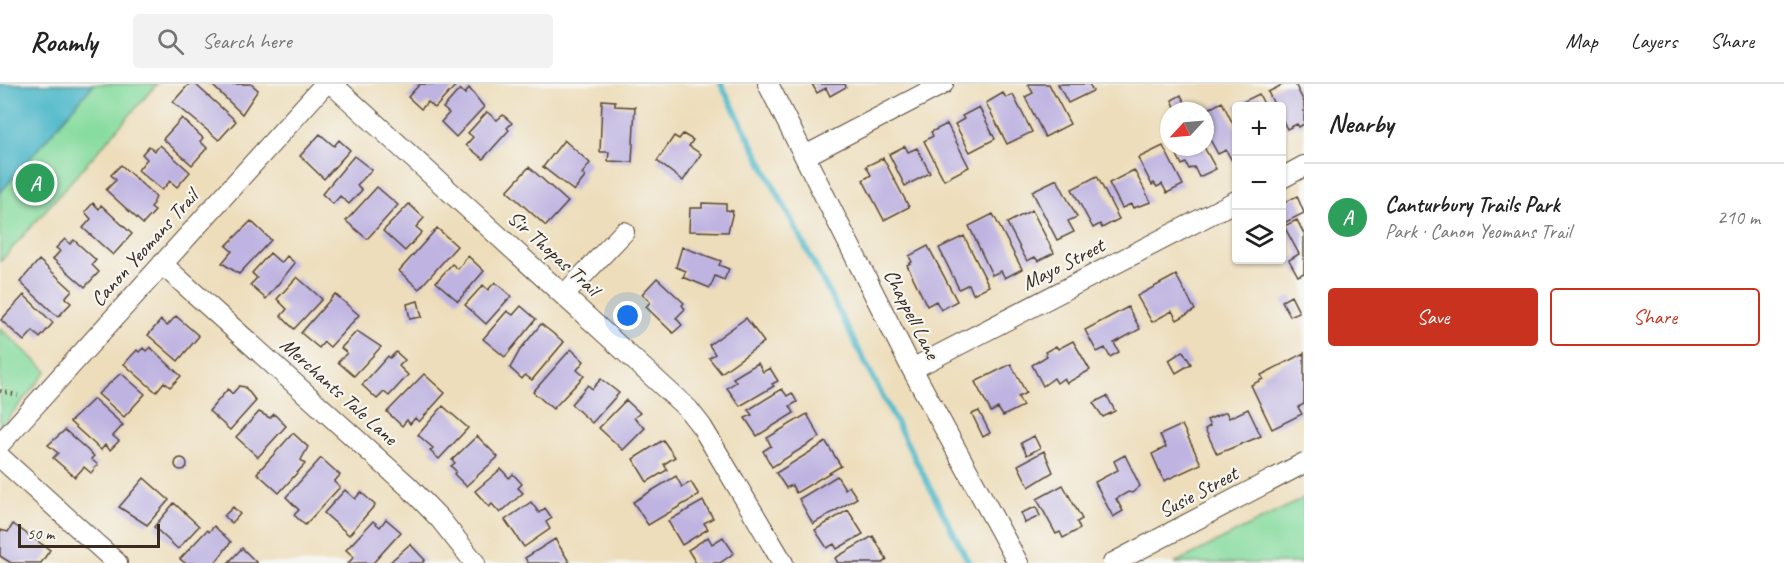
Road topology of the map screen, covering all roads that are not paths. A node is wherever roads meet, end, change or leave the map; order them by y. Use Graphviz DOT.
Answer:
graph roads {
  1 [pos="325,84"];
  2 [pos="333,84"];
  3 [pos="768,84"];
  4 [pos="943,84"];
  5 [pos="805,156"];
  6 [pos="1304,166"];
  7 [pos="1286,175"];
  8 [pos="1232,203"];
  9 [pos="624,232"];
  10 [pos="162,264"];
  11 [pos="564,295"];
  12 [pos="912,369"];
  13 [pos="0,444"];
  14 [pos="0,457"];
  15 [pos="1304,463"];
  16 [pos="117,563"];
  17 [pos="475,563"];
  18 [pos="783,563"];
  19 [pos="1018,563"];
  20 [pos="1113,563"];
  1 -- 10 [label="street, Canon Yeomans Trail"];
  2 -- 11 [label="street, Sir Thopas Trail"];
  3 -- 5 [label="street, Chappell Lane"];
  4 -- 5 [label="street"];
  5 -- 12 [label="street, Chappell Lane"];
  6 -- 7 [label="street"];
  8 -- 12 [label="street, Mayo Street"];
  9 -- 11 [label="street"];
  10 -- 13 [label="street, Canon Yeomans Trail"];
  10 -- 17 [label="street, Merchants Tale Lane"];
  11 -- 18 [label="street, Sir Thopas Trail"];
  12 -- 19 [label="street, Chappell Lane"];
  14 -- 16 [label="street"];
  15 -- 20 [label="street, Susie Street"];
}
